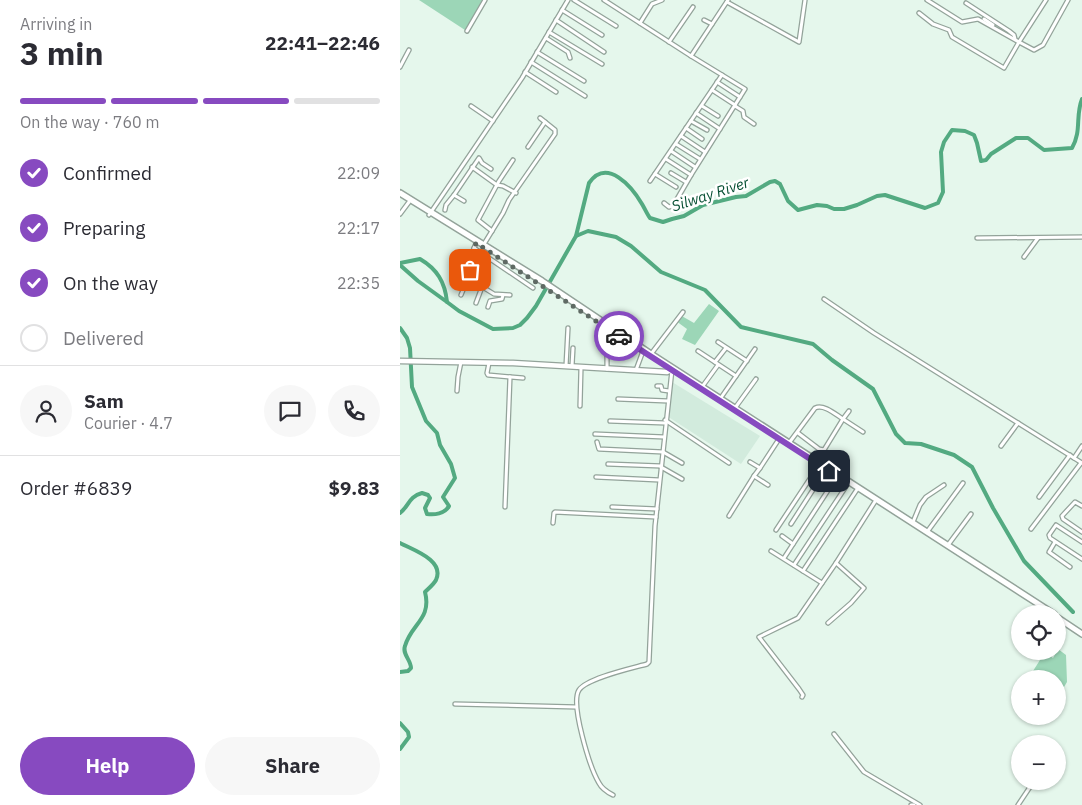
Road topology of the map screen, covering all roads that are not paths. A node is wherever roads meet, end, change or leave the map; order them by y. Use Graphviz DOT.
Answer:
graph roads {
  1 [pos="485,0"];
  2 [pos="568,0"];
  3 [pos="574,0"];
  4 [pos="604,0"];
  5 [pos="615,0"];
  6 [pos="662,0"];
  7 [pos="804,0"];
  8 [pos="927,0"];
  9 [pos="1046,0"];
  10 [pos="1068,0"];
  11 [pos="727,1"];
  12 [pos="966,3"];
  13 [pos="612,5"];
  14 [pos="692,7"];
  15 [pos="562,10"];
  16 [pos="919,13"];
  17 [pos="984,19"];
  18 [pos="556,20"];
  19 [pos="704,20"];
  20 [pos="640,23"];
  21 [pos="712,24"];
  22 [pos="616,26"];
  23 [pos="999,28"];
  24 [pos="466,31"];
  25 [pos="549,32"];
  26 [pos="602,35"];
  27 [pos="546,38"];
  28 [pos="1017,41"];
  29 [pos="669,42"];
  30 [pos="409,50"];
  31 [pos="537,52"];
  32 [pos="604,52"];
  33 [pos="691,56"];
  34 [pos="570,58"];
  35 [pos="531,62"];
  36 [pos="602,64"];
  37 [pos="400,67"];
  38 [pos="526,72"];
  39 [pos="722,75"];
  40 [pos="584,81"];
  41 [pos="717,82"];
  42 [pos="712,90"];
  43 [pos="556,92"];
  44 [pos="585,96"];
  45 [pos="740,97"];
  46 [pos="471,106"];
  47 [pos="702,106"];
  48 [pos="735,106"];
  49 [pos="696,113"];
  50 [pos="718,116"];
  51 [pos="540,118"];
  52 [pos="493,121"];
  53 [pos="691,121"];
  54 [pos="545,122"];
  55 [pos="754,124"];
  56 [pos="686,128"];
  57 [pos="720,129"];
  58 [pos="707,130"];
  59 [pos="681,136"];
  60 [pos="702,139"];
  61 [pos="676,144"];
  62 [pos="528,147"];
  63 [pos="671,151"];
  64 [pos="705,152"];
  65 [pos="665,159"];
  66 [pos="700,159"];
  67 [pos="513,160"];
  68 [pos="472,167"];
  69 [pos="695,167"];
  70 [pos="490,170"];
  71 [pos="671,173"];
  72 [pos="655,174"];
  73 [pos="690,174"];
  74 [pos="650,181"];
  75 [pos="686,182"];
  76 [pos="497,185"];
  77 [pos="676,187"];
  78 [pos="516,192"];
  79 [pos="400,195"];
  80 [pos="447,195"];
  81 [pos="454,195"];
  82 [pos="464,201"];
  83 [pos="409,202"];
  84 [pos="664,203"];
  85 [pos="445,210"];
  86 [pos="400,214"];
  87 [pos="430,214"];
  88 [pos="492,231"];
  89 [pos="1082,237"];
  90 [pos="977,238"];
  91 [pos="1038,238"];
  92 [pos="484,244"];
  93 [pos="475,245"];
  94 [pos="1024,258"];
  95 [pos="468,278"];
  96 [pos="542,283"];
  97 [pos="482,287"];
  98 [pos="533,288"];
  99 [pos="554,291"];
  100 [pos="461,295"];
  101 [pos="503,295"];
  102 [pos="510,296"];
  103 [pos="824,299"];
  104 [pos="476,303"];
  105 [pos="488,307"];
  106 [pos="683,312"];
  107 [pos="568,328"];
  108 [pos="607,338"];
  109 [pos="718,342"];
  110 [pos="573,348"];
  111 [pos="726,348"];
  112 [pos="754,349"];
  113 [pos="698,350"];
  114 [pos="643,351"];
  115 [pos="651,354"];
  116 [pos="401,361"];
  117 [pos="461,361"];
  118 [pos="746,361"];
  119 [pos="489,362"];
  120 [pos="714,362"];
  121 [pos="718,365"];
  122 [pos="566,367"];
  123 [pos="572,367"];
  124 [pos="582,368"];
  125 [pos="607,369"];
  126 [pos="636,370"];
  127 [pos="673,370"];
  128 [pos="736,376"];
  129 [pos="510,377"];
  130 [pos="523,378"];
  131 [pos="756,379"];
  132 [pos="657,386"];
  133 [pos="702,387"];
  134 [pos="669,390"];
  135 [pos="457,392"];
  136 [pos="618,399"];
  137 [pos="720,399"];
  138 [pos="668,401"];
  139 [pos="580,406"];
  140 [pos="735,408"];
  141 [pos="848,411"];
  142 [pos="843,419"];
  143 [pos="610,421"];
  144 [pos="665,421"];
  145 [pos="1018,423"];
  146 [pos="862,432"];
  147 [pos="798,433"];
  148 [pos="595,434"];
  149 [pos="664,437"];
  150 [pos="779,439"];
  151 [pos="598,442"];
  152 [pos="788,444"];
  153 [pos="1001,446"];
  154 [pos="1082,446"];
  155 [pos="663,452"];
  156 [pos="1070,455"];
  157 [pos="1082,457"];
  158 [pos="1074,458"];
  159 [pos="750,462"];
  160 [pos="682,463"];
  161 [pos="730,463"];
  162 [pos="1081,463"];
  163 [pos="608,464"];
  164 [pos="819,465"];
  165 [pos="661,466"];
  166 [pos="760,468"];
  167 [pos="827,469"];
  168 [pos="754,476"];
  169 [pos="838,476"];
  170 [pos="596,477"];
  171 [pos="682,479"];
  172 [pos="660,480"];
  173 [pos="849,483"];
  174 [pos="964,483"];
  175 [pos="768,485"];
  176 [pos="944,485"];
  177 [pos="857,489"];
  178 [pos="1039,497"];
  179 [pos="876,500"];
  180 [pos="1082,506"];
  181 [pos="505,507"];
  182 [pos="612,507"];
  183 [pos="657,509"];
  184 [pos="970,514"];
  185 [pos="729,516"];
  186 [pos="656,517"];
  187 [pos="553,523"];
  188 [pos="912,523"];
  189 [pos="791,524"];
  190 [pos="1031,528"];
  191 [pos="776,530"];
  192 [pos="927,532"];
  193 [pos="1082,532"];
  194 [pos="782,536"];
  195 [pos="1056,542"];
  196 [pos="1082,542"];
  197 [pos="793,544"];
  198 [pos="947,545"];
  199 [pos="771,551"];
  200 [pos="784,558"];
  201 [pos="1082,559"];
  202 [pos="836,564"];
  203 [pos="794,565"];
  204 [pos="1070,567"];
  205 [pos="803,570"];
  206 [pos="822,583"];
  207 [pos="1038,605"];
  208 [pos="1038,605"];
  209 [pos="1066,622"];
  210 [pos="828,623"];
  211 [pos="1082,633"];
  212 [pos="802,697"];
  213 [pos="455,704"];
  214 [pos="576,707"];
  215 [pos="834,734"];
  216 [pos="1028,790"];
  217 [pos="613,795"];
  218 [pos="920,805"];
  219 [pos="1018,805"];
  1 -- 24 [label="street"];
  2 -- 15 [label="street"];
  3 -- 22 [label="street"];
  4 -- 13 [label="street"];
  5 -- 13 [label="street"];
  6 -- 20 [label="street"];
  7 -- 11 [label="street"];
  8 -- 23 [label="street"];
  9 -- 28 [label="street"];
  10 -- 28 [label="street"];
  11 -- 21 [label="street"];
  12 -- 23 [label="street"];
  13 -- 20 [label="street"];
  14 -- 29 [label="street"];
  15 -- 18 [label="street"];
  15 -- 26 [label="street"];
  16 -- 28 [label="street"];
  17 -- 23 [label="street"];
  18 -- 25 [label="street"];
  18 -- 32 [label="street"];
  19 -- 21 [label="street"];
  20 -- 29 [label="street"];
  21 -- 33 [label="street"];
  23 -- 28 [label="street"];
  23 -- 28 [label="street"];
  25 -- 27 [label="street"];
  25 -- 36 [label="street"];
  27 -- 31 [label="street"];
  27 -- 34 [label="street"];
  29 -- 33 [label="street"];
  30 -- 37 [label="street"];
  31 -- 35 [label="street"];
  31 -- 40 [label="street"];
  33 -- 39 [label="street"];
  35 -- 38 [label="street"];
  35 -- 44 [label="street"];
  38 -- 43 [label="street"];
  38 -- 52 [label="street"];
  39 -- 41 [label="street"];
  39 -- 45 [label="street"];
  41 -- 42 [label="street"];
  41 -- 45 [label="street"];
  42 -- 47 [label="street"];
  42 -- 48 [label="street"];
  45 -- 48 [label="street"];
  46 -- 52 [label="street"];
  47 -- 49 [label="street"];
  47 -- 50 [label="street"];
  48 -- 55 [label="street"];
  48 -- 57 [label="street"];
  49 -- 53 [label="street"];
  49 -- 57 [label="street"];
  51 -- 54 [label="street"];
  52 -- 87 [label="street"];
  53 -- 56 [label="street"];
  53 -- 58 [label="street"];
  54 -- 62 [label="street"];
  54 -- 78 [label="street"];
  56 -- 59 [label="street"];
  56 -- 60 [label="street"];
  57 -- 64 [label="street"];
  59 -- 61 [label="street"];
  59 -- 64 [label="street"];
  61 -- 63 [label="street"];
  61 -- 66 [label="street"];
  63 -- 65 [label="street"];
  63 -- 69 [label="street"];
  64 -- 66 [label="street"];
  65 -- 72 [label="street"];
  65 -- 73 [label="street"];
  66 -- 69 [label="street"];
  67 -- 76 [label="street"];
  68 -- 70 [label="street"];
  68 -- 76 [label="street"];
  68 -- 81 [label="street"];
  69 -- 73 [label="street"];
  71 -- 75 [label="street"];
  72 -- 74 [label="street"];
  72 -- 77 [label="street"];
  73 -- 75 [label="street"];
  75 -- 84 [label="street"];
  76 -- 78 [label="street"];
  76 -- 88 [label="street"];
  78 -- 88 [label="street"];
  79 -- 83 [label="highway"];
  79 -- 87 [label="highway"];
  80 -- 81 [label="street"];
  81 -- 82 [label="street"];
  81 -- 85 [label="street"];
  83 -- 86 [label="street"];
  83 -- 87 [label="highway"];
  87 -- 92 [label="highway"];
  87 -- 93 [label="highway"];
  88 -- 92 [label="street"];
  89 -- 91 [label="street"];
  90 -- 91 [label="street"];
  91 -- 94 [label="street"];
  92 -- 96 [label="highway"];
  93 -- 95 [label="street"];
  93 -- 96 [label="highway"];
  93 -- 98 [label="street"];
  95 -- 97 [label="street"];
  95 -- 100 [label="street"];
  96 -- 99 [label="highway"];
  97 -- 101 [label="street"];
  97 -- 104 [label="street"];
  99 -- 114 [label="highway"];
  99 -- 115 [label="highway"];
  101 -- 102 [label="street"];
  101 -- 105 [label="street"];
  103 -- 145 [label="street"];
  106 -- 115 [label="street"];
  107 -- 122 [label="street"];
  108 -- 125 [label="street"];
  109 -- 111 [label="street"];
  110 -- 123 [label="street"];
  111 -- 118 [label="street"];
  111 -- 120 [label="street"];
  112 -- 118 [label="street"];
  113 -- 120 [label="street"];
  114 -- 126 [label="street"];
  114 -- 127 [label="highway"];
  115 -- 127 [label="highway"];
  116 -- 117 [label="main road"];
  117 -- 119 [label="main road"];
  117 -- 135 [label="street"];
  118 -- 128 [label="street"];
  119 -- 122 [label="main road"];
  119 -- 129 [label="street"];
  120 -- 121 [label="street"];
  121 -- 128 [label="street"];
  121 -- 133 [label="street"];
  122 -- 123 [label="main road"];
  123 -- 124 [label="main road"];
  124 -- 125 [label="main road"];
  124 -- 139 [label="street"];
  125 -- 126 [label="main road"];
  126 -- 127 [label="main road"];
  127 -- 133 [label="highway"];
  127 -- 134 [label="street"];
  127 -- 150 [label="highway"];
  128 -- 137 [label="street"];
  129 -- 130 [label="street"];
  129 -- 181 [label="street"];
  131 -- 140 [label="street"];
  132 -- 134 [label="street"];
  133 -- 137 [label="highway"];
  134 -- 138 [label="street"];
  136 -- 138 [label="street"];
  137 -- 140 [label="highway"];
  138 -- 144 [label="street"];
  140 -- 152 [label="highway"];
  141 -- 142 [label="street"];
  142 -- 146 [label="street"];
  142 -- 147 [label="street"];
  142 -- 147 [label="street"];
  143 -- 144 [label="street"];
  144 -- 149 [label="street"];
  144 -- 161 [label="street"];
  145 -- 153 [label="street"];
  145 -- 156 [label="street"];
  147 -- 152 [label="street"];
  148 -- 149 [label="street"];
  149 -- 155 [label="street"];
  150 -- 164 [label="highway"];
  150 -- 166 [label="street"];
  151 -- 155 [label="street"];
  152 -- 167 [label="highway"];
  154 -- 158 [label="street"];
  155 -- 160 [label="street"];
  155 -- 165 [label="street"];
  156 -- 158 [label="street"];
  156 -- 178 [label="street"];
  157 -- 162 [label="street"];
  158 -- 162 [label="street"];
  159 -- 166 [label="street"];
  162 -- 190 [label="street"];
  163 -- 165 [label="street"];
  164 -- 167 [label="highway"];
  164 -- 191 [label="street"];
  165 -- 171 [label="street"];
  165 -- 172 [label="street"];
  166 -- 168 [label="street"];
  167 -- 169 [label="highway"];
  167 -- 189 [label="street"];
  168 -- 175 [label="street"];
  168 -- 185 [label="street"];
  169 -- 173 [label="highway"];
  169 -- 197 [label="street"];
  170 -- 172 [label="street"];
  172 -- 183 [label="street"];
  173 -- 177 [label="highway"];
  173 -- 203 [label="street"];
  174 -- 192 [label="street"];
  176 -- 188 [label="street"];
  177 -- 179 [label="highway"];
  177 -- 205 [label="street"];
  179 -- 188 [label="highway"];
  179 -- 202 [label="street"];
  179 -- 207 [label="highway"];
  180 -- 193 [label="street"];
  182 -- 183 [label="street"];
  183 -- 186 [label="street"];
  184 -- 198 [label="street"];
  186 -- 187 [label="street"];
  186 -- 214 [label="street"];
  188 -- 192 [label="highway"];
  192 -- 198 [label="highway"];
  194 -- 197 [label="street"];
  195 -- 196 [label="street"];
  195 -- 201 [label="street"];
  195 -- 204 [label="street"];
  197 -- 200 [label="street"];
  198 -- 208 [label="highway"];
  199 -- 200 [label="street"];
  200 -- 203 [label="street"];
  202 -- 206 [label="street"];
  202 -- 210 [label="street"];
  203 -- 205 [label="street"];
  205 -- 206 [label="street"];
  206 -- 212 [label="street"];
  209 -- 211 [label="highway"];
  213 -- 214 [label="street"];
  214 -- 217 [label="street"];
  215 -- 218 [label="street"];
  216 -- 219 [label="street"];
}
